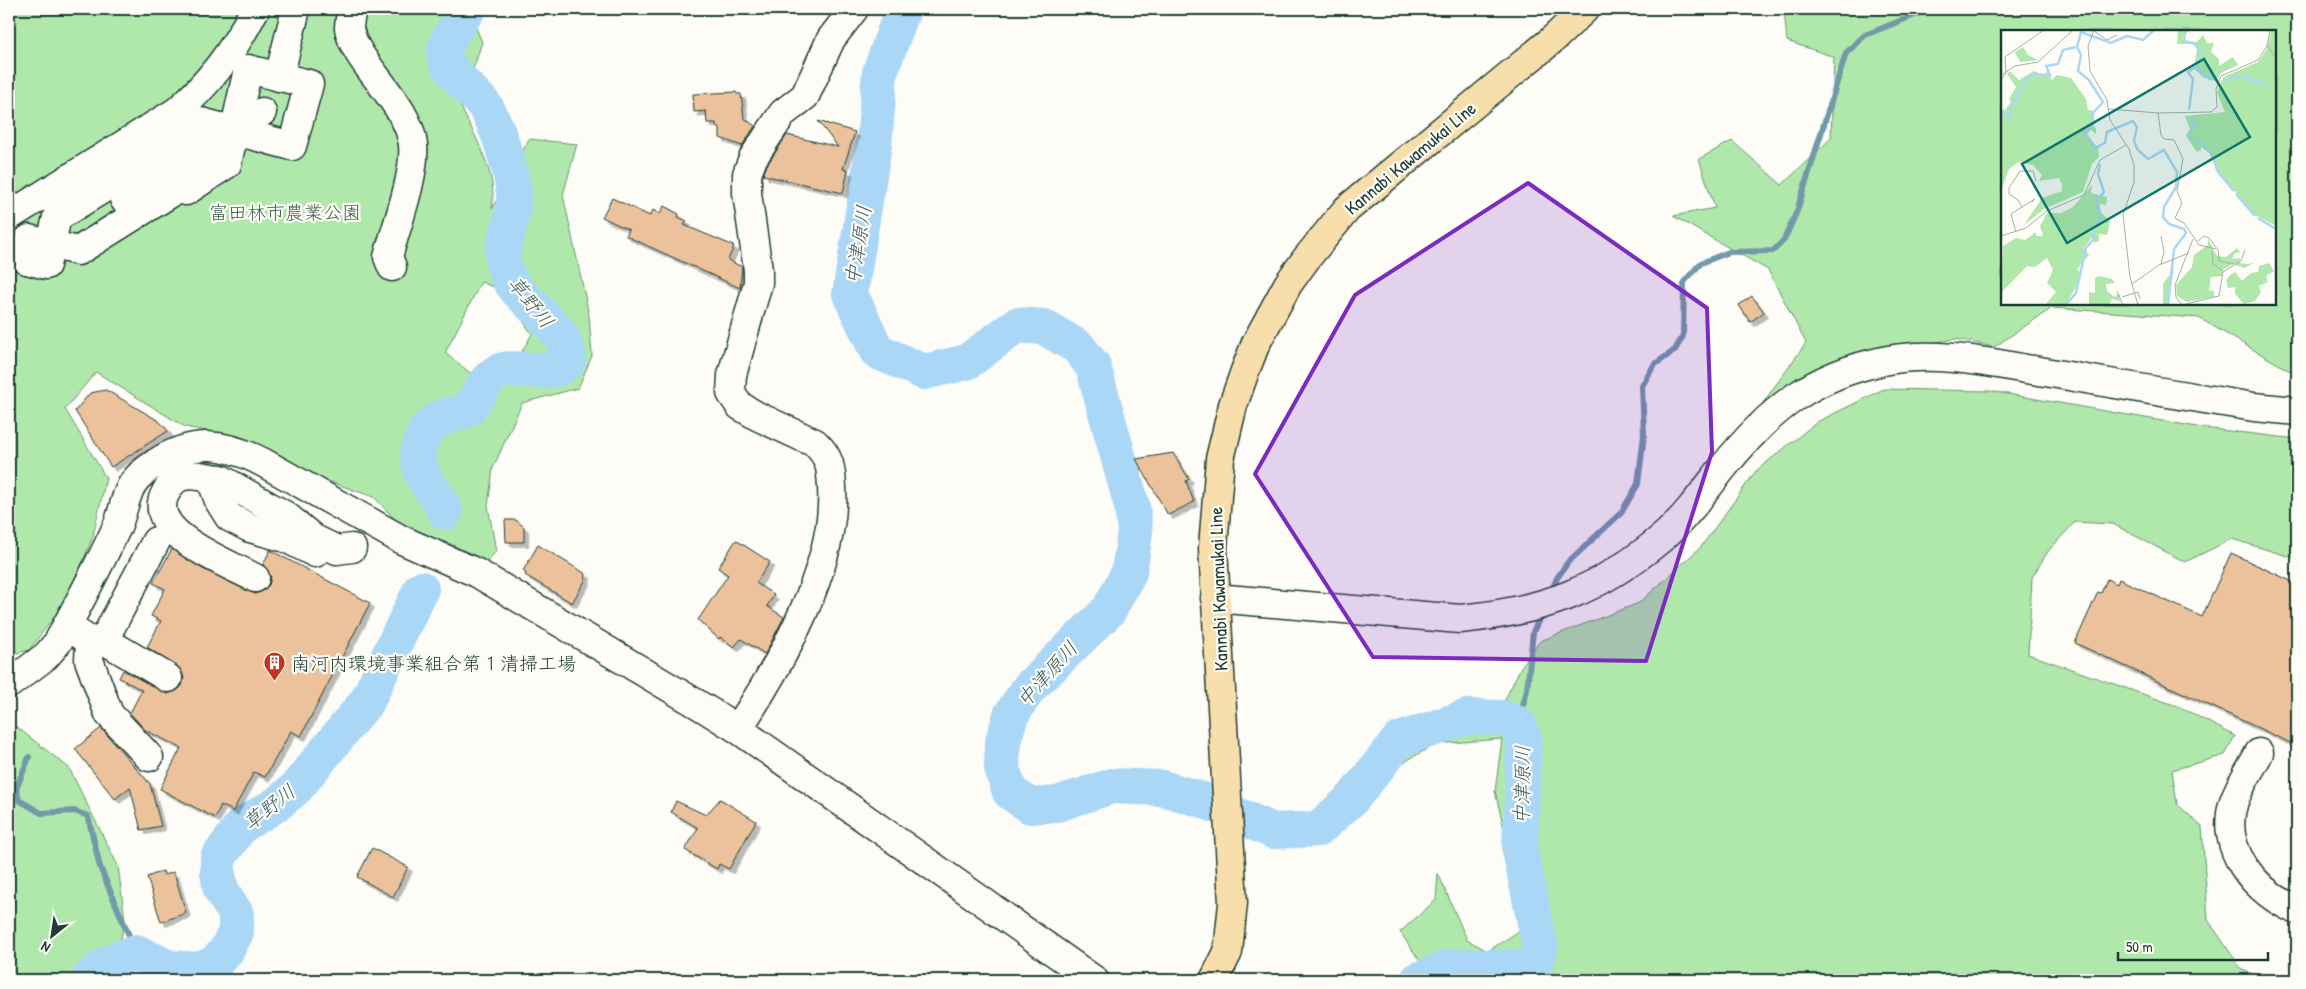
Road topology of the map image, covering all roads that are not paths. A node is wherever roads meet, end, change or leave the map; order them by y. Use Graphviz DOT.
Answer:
graph roads {
  1 [pos="296,9"];
  2 [pos="352,9"];
  3 [pos="854,9"];
  4 [pos="1585,9"];
  5 [pos="251,18"];
  6 [pos="288,39"];
  7 [pos="224,135"];
  8 [pos="9,216"];
  9 [pos="86,222"];
  10 [pos="392,267"];
  11 [pos="2297,411"];
  12 [pos="368,521"];
  13 [pos="156,541"];
  14 [pos="255,578"];
  15 [pos="1215,598"];
  16 [pos="67,626"];
  17 [pos="97,641"];
  18 [pos="168,678"];
  19 [pos="9,684"];
  20 [pos="738,729"];
  21 [pos="2260,754"];
  22 [pos="149,757"];
  23 [pos="2297,910"];
  24 [pos="1094,980"];
  25 [pos="1214,980"];
  1 -- 6 [label="street"];
  2 -- 10 [label="street"];
  3 -- 20 [label="street"];
  4 -- 15 [label="main road, Kannabi Kawamukai Line"];
  5 -- 6 [label="street"];
  5 -- 8 [label="street"];
  6 -- 7 [label="street"];
  7 -- 9 [label="street"];
  7 -- 9 [label="street"];
  11 -- 15 [label="street"];
  12 -- 14 [label="street"];
  12 -- 16 [label="street"];
  12 -- 20 [label="street"];
  13 -- 17 [label="street"];
  15 -- 25 [label="main road, Kannabi Kawamukai Line"];
  16 -- 17 [label="street"];
  16 -- 19 [label="street"];
  17 -- 18 [label="street"];
  17 -- 22 [label="street"];
  20 -- 24 [label="street"];
  21 -- 23 [label="street"];
}
